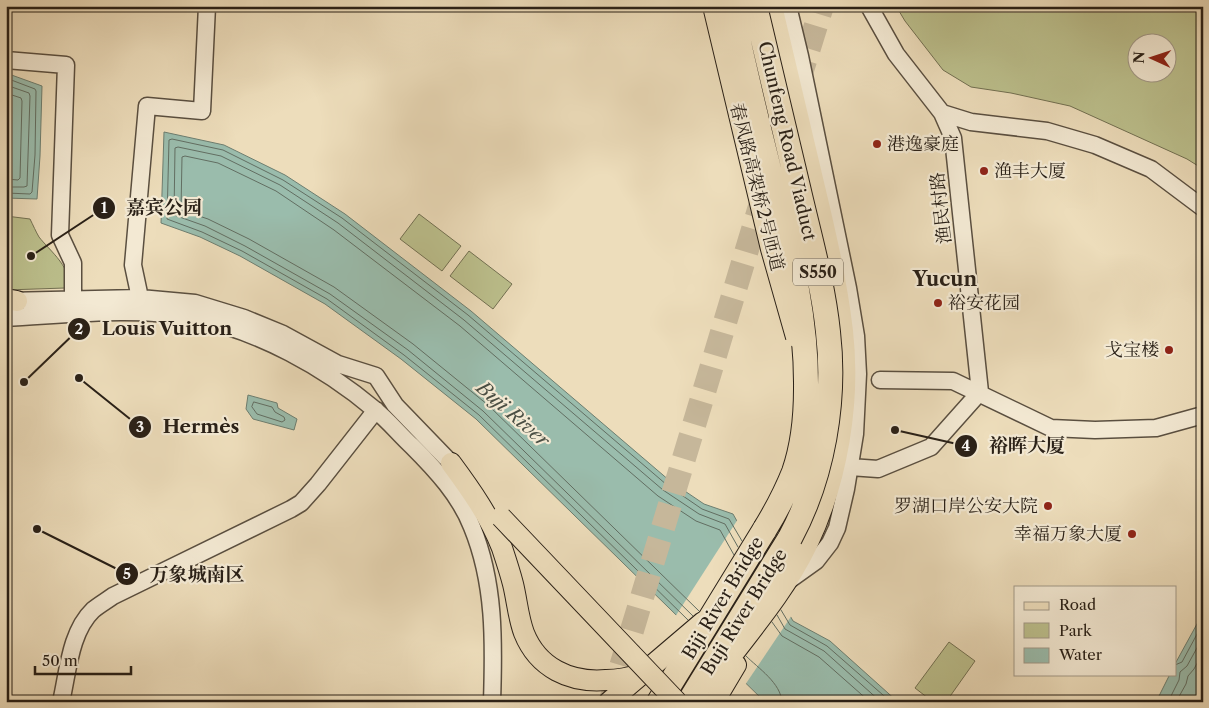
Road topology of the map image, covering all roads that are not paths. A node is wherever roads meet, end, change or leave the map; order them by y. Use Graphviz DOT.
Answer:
graph roads {
  1 [pos="207,6"];
  2 [pos="713,6"];
  3 [pos="731,6"];
  4 [pos="755,6"];
  5 [pos="772,6"];
  6 [pos="788,6"];
  7 [pos="869,6"];
  8 [pos="6,60"];
  9 [pos="942,113"];
  10 [pos="1203,208"];
  11 [pos="140,298"];
  12 [pos="10,300"];
  13 [pos="73,300"];
  14 [pos="6,318"];
  15 [pos="880,380"];
  16 [pos="980,392"];
  17 [pos="806,398"];
  18 [pos="376,410"];
  19 [pos="1203,415"];
  20 [pos="451,463"];
  21 [pos="850,467"];
  22 [pos="838,486"];
  23 [pos="765,529"];
  24 [pos="790,538"];
  25 [pos="674,661"];
  26 [pos="700,697"];
  27 [pos="62,702"];
  28 [pos="492,702"];
  29 [pos="609,702"];
  30 [pos="659,702"];
  31 [pos="677,702"];
  1 -- 11 [label="street"];
  2 -- 17 [label="main road, 春风路高架桥2号匝道, bridge"];
  3 -- 17 [label="highway, Chunfeng Road Viaduct / S550, bridge"];
  4 -- 24 [label="highway, Chunfeng Road Viaduct / S550, bridge"];
  5 -- 22 [label="main road"];
  6 -- 21 [label="street"];
  7 -- 9 [label="street, 渔民村路"];
  8 -- 13 [label="street"];
  9 -- 10 [label="street"];
  9 -- 16 [label="street, 渔民村路"];
  11 -- 13 [label="street"];
  11 -- 20 [label="street"];
  12 -- 13 [label="street"];
  14 -- 18 [label="street"];
  15 -- 16 [label="street"];
  16 -- 19 [label="street"];
  16 -- 21 [label="street"];
  17 -- 23 [label="highway, Chunfeng Road Viaduct / S550, bridge"];
  18 -- 27 [label="street"];
  18 -- 28 [label="street"];
  20 -- 25 [label="main road"];
  20 -- 31 [label="main road, bridge"];
  21 -- 22 [label="street"];
  22 -- 26 [label="main road"];
  23 -- 25 [label="highway, Biji River Bridge / S550"];
  24 -- 26 [label="highway, Buji River Bridge / S550"];
  25 -- 29 [label="main road"];
  25 -- 30 [label="highway, S550"];
}
